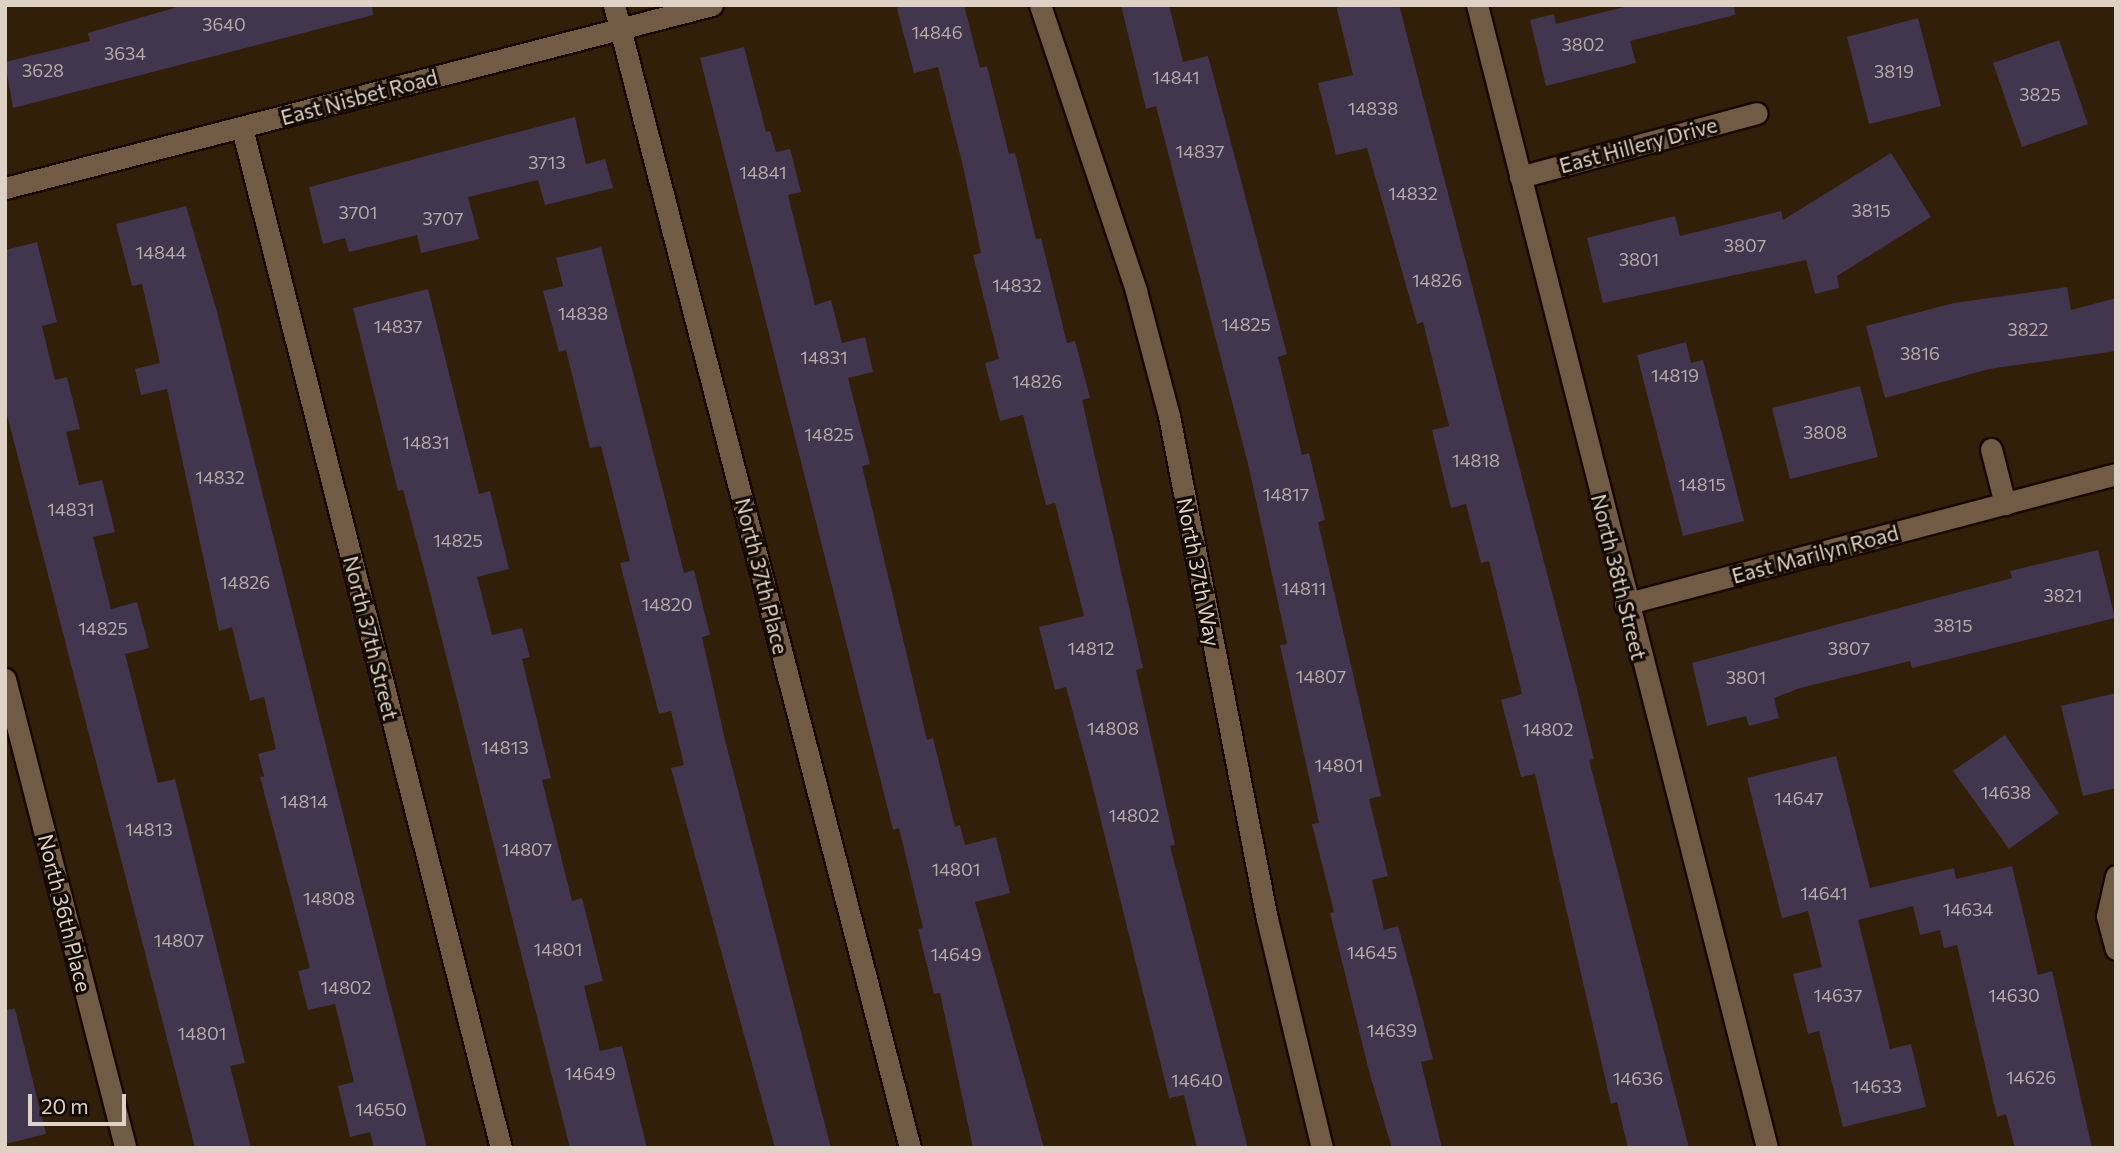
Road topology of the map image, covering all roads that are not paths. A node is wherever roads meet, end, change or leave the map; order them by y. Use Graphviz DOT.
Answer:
graph roads {
  1 [pos="614,5"];
  2 [pos="712,5"];
  3 [pos="1041,5"];
  4 [pos="1477,5"];
  5 [pos="620,29"];
  6 [pos="1757,113"];
  7 [pos="242,128"];
  8 [pos="1520,177"];
  9 [pos="5,188"];
  10 [pos="1991,449"];
  11 [pos="2116,474"];
  12 [pos="2005,504"];
  13 [pos="1625,604"];
  14 [pos="5,679"];
  15 [pos="2114,876"];
  16 [pos="2116,949"];
  17 [pos="125,1148"];
  18 [pos="501,1148"];
  19 [pos="910,1148"];
  20 [pos="1322,1148"];
  21 [pos="1767,1148"];
  1 -- 5 [label="street, North 37th Place"];
  2 -- 5 [label="street, East Nisbet Road"];
  3 -- 20 [label="street, North 37th Way"];
  4 -- 8 [label="street, North 38th Street"];
  5 -- 7 [label="street, East Nisbet Road"];
  5 -- 19 [label="street, North 37th Place"];
  6 -- 8 [label="street, East Hillery Drive"];
  7 -- 9 [label="street, East Nisbet Road"];
  7 -- 18 [label="street, North 37th Street"];
  8 -- 13 [label="street, North 38th Street"];
  10 -- 12 [label="street"];
  11 -- 12 [label="street, East Marilyn Road"];
  12 -- 13 [label="street, East Marilyn Road"];
  13 -- 21 [label="street, North 38th Street"];
  14 -- 17 [label="street, North 36th Place"];
  15 -- 16 [label="street"];
}
